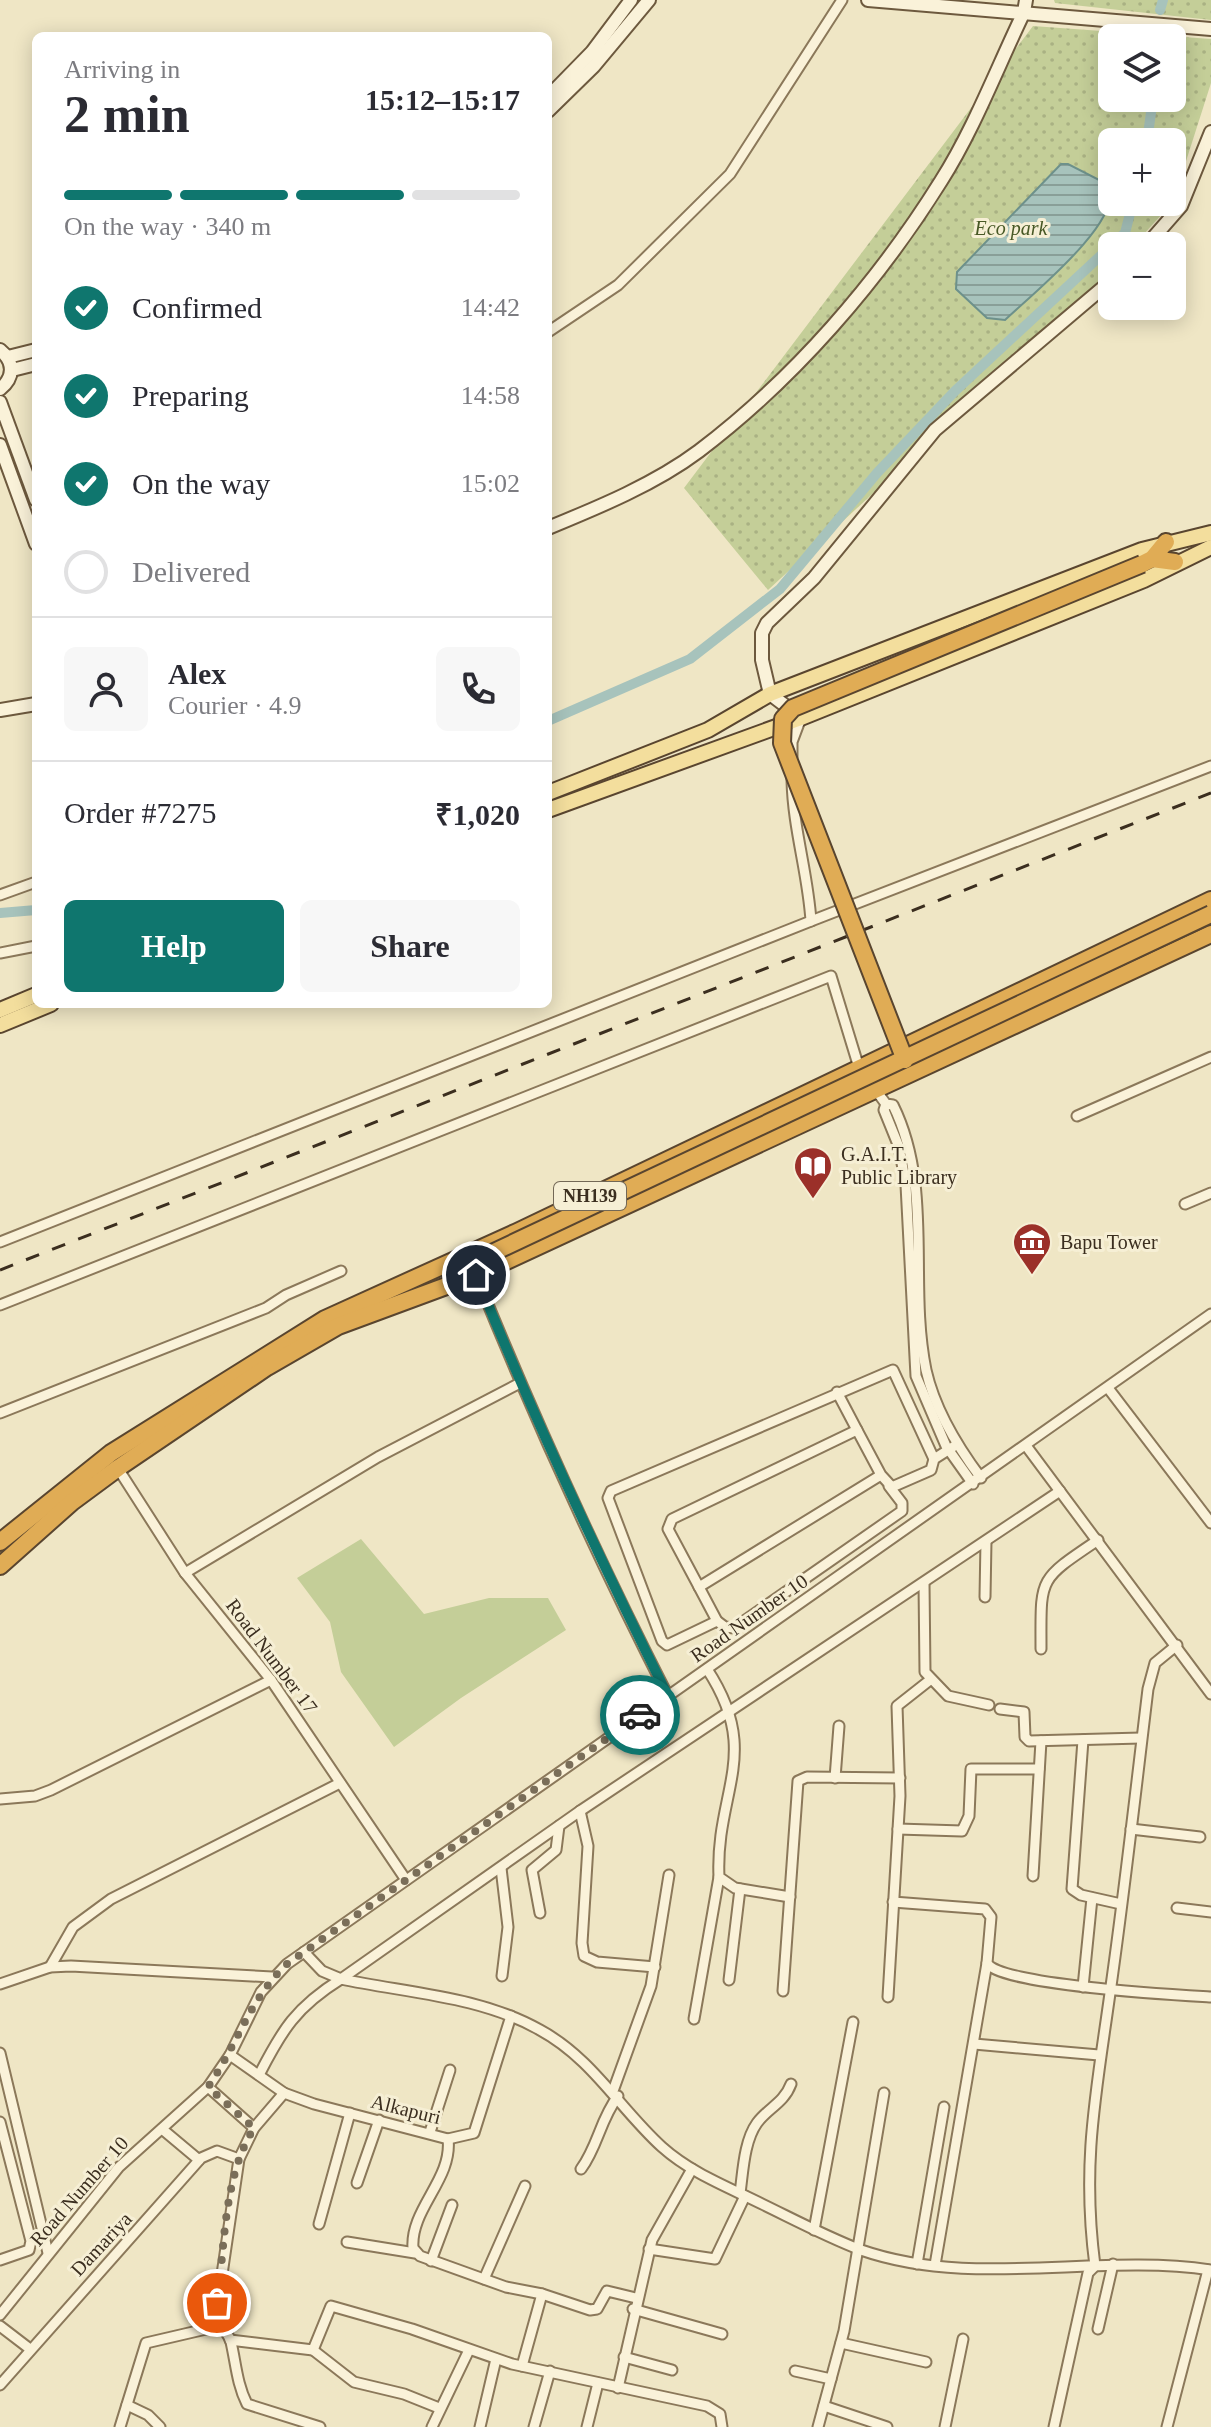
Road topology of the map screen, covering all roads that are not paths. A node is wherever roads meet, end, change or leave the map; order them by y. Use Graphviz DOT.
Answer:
graph roads {
  1 [pos="631,0"];
  2 [pos="649,0"];
  3 [pos="842,0"];
  4 [pos="868,0"];
  5 [pos="1025,6"];
  6 [pos="1211,29"];
  7 [pos="552,93"];
  8 [pos="552,107"];
  9 [pos="1211,132"];
  10 [pos="1158,232"];
  11 [pos="1098,292"];
  12 [pos="552,329"];
  13 [pos="32,351"];
  14 [pos="6,359"];
  15 [pos="32,363"];
  16 [pos="0,389"];
  17 [pos="0,402"];
  18 [pos="0,445"];
  19 [pos="32,489"];
  20 [pos="552,526"];
  21 [pos="32,533"];
  22 [pos="1211,533"];
  23 [pos="1166,542"];
  24 [pos="1211,547"];
  25 [pos="1147,562"];
  26 [pos="1175,562"];
  27 [pos="770,694"];
  28 [pos="32,705"];
  29 [pos="0,710"];
  30 [pos="801,718"];
  31 [pos="1211,766"];
  32 [pos="552,791"];
  33 [pos="552,809"];
  34 [pos="32,883"];
  35 [pos="0,895"];
  36 [pos="1211,900"];
  37 [pos="1211,914"];
  38 [pos="811,921"];
  39 [pos="1211,934"];
  40 [pos="32,947"];
  41 [pos="0,953"];
  42 [pos="32,997"];
  43 [pos="41,1008"];
  44 [pos="0,1010"];
  45 [pos="0,1025"];
  46 [pos="940,1027"];
  47 [pos="951,1053"];
  48 [pos="1211,1057"];
  49 [pos="905,1060"];
  50 [pos="856,1066"];
  51 [pos="875,1088"];
  52 [pos="1077,1116"];
  53 [pos="1211,1193"];
  54 [pos="1185,1204"];
  55 [pos="0,1242"];
  56 [pos="341,1271"];
  57 [pos="446,1274"];
  58 [pos="476,1275"];
  59 [pos="0,1305"];
  60 [pos="1210,1316"];
  61 [pos="520,1383"];
  62 [pos="1108,1388"];
  63 [pos="837,1392"];
  64 [pos="0,1413"];
  65 [pos="857,1430"];
  66 [pos="952,1447"];
  67 [pos="1027,1447"];
  68 [pos="934,1459"];
  69 [pos="114,1460"];
  70 [pos="881,1475"];
  71 [pos="977,1481"];
  72 [pos="889,1486"];
  73 [pos="1060,1491"];
  74 [pos="1211,1523"];
  75 [pos="1098,1540"];
  76 [pos="986,1541"];
  77 [pos="0,1542"];
  78 [pos="0,1566"];
  79 [pos="185,1573"];
  80 [pos="924,1583"];
  81 [pos="699,1587"];
  82 [pos="985,1597"];
  83 [pos="717,1621"];
  84 [pos="1177,1645"];
  85 [pos="1041,1649"];
  86 [pos="707,1669"];
  87 [pos="271,1680"];
  88 [pos="930,1680"];
  89 [pos="1211,1694"];
  90 [pos="668,1696"];
  91 [pos="989,1705"];
  92 [pos="1000,1709"];
  93 [pos="731,1712"];
  94 [pos="839,1726"];
  95 [pos="1141,1738"];
  96 [pos="1083,1740"];
  97 [pos="1041,1741"];
  98 [pos="1039,1769"];
  99 [pos="835,1778"];
  100 [pos="900,1778"];
  101 [pos="340,1783"];
  102 [pos="0,1799"];
  103 [pos="580,1811"];
  104 [pos="559,1826"];
  105 [pos="898,1829"];
  106 [pos="1131,1829"];
  107 [pos="1200,1837"];
  108 [pos="501,1868"];
  109 [pos="669,1875"];
  110 [pos="1033,1876"];
  111 [pos="719,1877"];
  112 [pos="406,1880"];
  113 [pos="740,1889"];
  114 [pos="790,1897"];
  115 [pos="1092,1898"];
  116 [pos="893,1902"];
  117 [pos="1121,1904"];
  118 [pos="1177,1908"];
  119 [pos="1211,1912"];
  120 [pos="540,1913"];
  121 [pos="304,1952"];
  122 [pos="987,1963"];
  123 [pos="50,1967"];
  124 [pos="655,1967"];
  125 [pos="502,1976"];
  126 [pos="272,1977"];
  127 [pos="341,1979"];
  128 [pos="729,1980"];
  129 [pos="0,1984"];
  130 [pos="1083,1987"];
  131 [pos="1111,1989"];
  132 [pos="783,1991"];
  133 [pos="888,1997"];
  134 [pos="1211,1997"];
  135 [pos="511,2016"];
  136 [pos="694,2019"];
  137 [pos="853,2022"];
  138 [pos="974,2044"];
  139 [pos="0,2053"];
  140 [pos="230,2055"];
  141 [pos="1099,2055"];
  142 [pos="450,2070"];
  143 [pos="259,2075"];
  144 [pos="4,2084"];
  145 [pos="791,2084"];
  146 [pos="208,2087"];
  147 [pos="284,2093"];
  148 [pos="884,2093"];
  149 [pos="616,2094"];
  150 [pos="944,2107"];
  151 [pos="350,2113"];
  152 [pos="379,2120"];
  153 [pos="0,2122"];
  154 [pos="254,2128"];
  155 [pos="162,2129"];
  156 [pos="430,2132"];
  157 [pos="448,2139"];
  158 [pos="239,2159"];
  159 [pos="199,2160"];
  160 [pos="581,2169"];
  161 [pos="692,2169"];
  162 [pos="357,2183"];
  163 [pos="525,2186"];
  164 [pos="742,2194"];
  165 [pos="452,2205"];
  166 [pos="319,2224"];
  167 [pos="814,2230"];
  168 [pos="347,2242"];
  169 [pos="649,2249"];
  170 [pos="859,2249"];
  171 [pos="48,2253"];
  172 [pos="415,2253"];
  173 [pos="0,2260"];
  174 [pos="431,2261"];
  175 [pos="917,2264"];
  176 [pos="1113,2264"];
  177 [pos="935,2265"];
  178 [pos="1095,2266"];
  179 [pos="1209,2270"];
  180 [pos="480,2278"];
  181 [pos="542,2294"];
  182 [pos="636,2298"];
  183 [pos="633,2309"];
  184 [pos="0,2315"];
  185 [pos="0,2326"];
  186 [pos="219,2326"];
  187 [pos="1098,2329"];
  188 [pos="722,2334"];
  189 [pos="963,2339"];
  190 [pos="230,2340"];
  191 [pos="841,2343"];
  192 [pos="30,2349"];
  193 [pos="313,2350"];
  194 [pos="469,2350"];
  195 [pos="624,2357"];
  196 [pos="496,2359"];
  197 [pos="926,2362"];
  198 [pos="522,2366"];
  199 [pos="672,2370"];
  200 [pos="550,2371"];
  201 [pos="795,2371"];
  202 [pos="831,2379"];
  203 [pos="598,2383"];
  204 [pos="0,2385"];
  205 [pos="618,2388"];
  206 [pos="127,2405"];
  207 [pos="824,2406"];
  208 [pos="439,2408"];
  209 [pos="120,2427"];
  210 [pos="160,2427"];
  211 [pos="320,2427"];
  212 [pos="432,2427"];
  213 [pos="480,2427"];
  214 [pos="534,2427"];
  215 [pos="587,2427"];
  216 [pos="722,2427"];
  217 [pos="818,2427"];
  218 [pos="887,2427"];
  219 [pos="945,2427"];
  220 [pos="1054,2427"];
  221 [pos="1167,2427"];
  1 -- 7 [label="street"];
  2 -- 8 [label="street"];
  3 -- 12 [label="street"];
  4 -- 5 [label="street"];
  5 -- 6 [label="street"];
  5 -- 20 [label="street"];
  9 -- 10 [label="street"];
  11 -- 27 [label="street"];
  13 -- 14 [label="street"];
  14 -- 15 [label="street"];
  14 -- 16 [label="street"];
  17 -- 19 [label="street"];
  18 -- 21 [label="street"];
  22 -- 23 [label="main road"];
  23 -- 25 [label="highway"];
  23 -- 27 [label="main road"];
  24 -- 26 [label="main road"];
  25 -- 26 [label="highway"];
  25 -- 49 [label="highway, bridge"];
  26 -- 30 [label="main road"];
  27 -- 30 [label="street"];
  27 -- 32 [label="main road"];
  28 -- 29 [label="street"];
  30 -- 33 [label="main road"];
  30 -- 38 [label="street"];
  31 -- 38 [label="street"];
  34 -- 35 [label="street"];
  36 -- 46 [label="highway, NH139"];
  37 -- 49 [label="highway, bridge"];
  38 -- 55 [label="street"];
  39 -- 47 [label="highway, NH139"];
  40 -- 41 [label="street"];
  42 -- 44 [label="main road"];
  43 -- 45 [label="main road"];
  46 -- 47 [label="highway"];
  46 -- 50 [label="highway, NH139"];
  47 -- 51 [label="highway, NH139"];
  48 -- 52 [label="street"];
  49 -- 57 [label="highway, bridge"];
  50 -- 51 [label="street"];
  50 -- 57 [label="highway, NH139"];
  50 -- 59 [label="street"];
  51 -- 58 [label="highway, NH139"];
  51 -- 66 [label="street"];
  53 -- 54 [label="street"];
  56 -- 64 [label="street"];
  57 -- 58 [label="highway, NH139"];
  57 -- 69 [label="highway, NH139"];
  58 -- 61 [label="street"];
  60 -- 62 [label="street, Road Number 10"];
  61 -- 79 [label="street"];
  61 -- 90 [label="street"];
  62 -- 67 [label="street, Road Number 10"];
  62 -- 74 [label="street"];
  63 -- 65 [label="street"];
  63 -- 68 [label="street"];
  63 -- 83 [label="street"];
  65 -- 70 [label="street"];
  65 -- 81 [label="street"];
  66 -- 68 [label="street"];
  66 -- 71 [label="street"];
  67 -- 71 [label="street, Road Number 10"];
  67 -- 73 [label="street"];
  68 -- 72 [label="street"];
  69 -- 77 [label="highway, NH139"];
  69 -- 78 [label="highway, NH139"];
  69 -- 79 [label="street, Road Number 17"];
  70 -- 72 [label="street"];
  70 -- 81 [label="street"];
  71 -- 86 [label="street, Road Number 10"];
  72 -- 83 [label="street"];
  73 -- 75 [label="street"];
  73 -- 76 [label="street"];
  75 -- 84 [label="street"];
  75 -- 85 [label="street"];
  76 -- 80 [label="street"];
  76 -- 82 [label="street"];
  79 -- 87 [label="street, Road Number 17"];
  80 -- 88 [label="street"];
  80 -- 93 [label="street"];
  81 -- 83 [label="street"];
  84 -- 89 [label="street"];
  84 -- 95 [label="street"];
  86 -- 90 [label="street, Road Number 10"];
  86 -- 93 [label="street"];
  87 -- 101 [label="street, Road Number 17"];
  87 -- 102 [label="street"];
  88 -- 91 [label="street"];
  88 -- 100 [label="street"];
  90 -- 112 [label="street, Road Number 10"];
  92 -- 97 [label="street"];
  93 -- 103 [label="street"];
  93 -- 111 [label="street"];
  94 -- 99 [label="street"];
  95 -- 96 [label="street"];
  95 -- 106 [label="street"];
  96 -- 97 [label="street"];
  96 -- 115 [label="street"];
  97 -- 98 [label="street"];
  98 -- 105 [label="street"];
  98 -- 110 [label="street"];
  99 -- 100 [label="street"];
  99 -- 114 [label="street"];
  100 -- 105 [label="street"];
  101 -- 112 [label="street, Road Number 17"];
  101 -- 123 [label="street"];
  103 -- 104 [label="street"];
  103 -- 124 [label="street"];
  104 -- 108 [label="street"];
  104 -- 120 [label="street"];
  105 -- 116 [label="street"];
  106 -- 107 [label="street"];
  106 -- 117 [label="street"];
  108 -- 125 [label="street"];
  108 -- 127 [label="street"];
  109 -- 124 [label="street"];
  111 -- 113 [label="street"];
  111 -- 136 [label="street"];
  112 -- 121 [label="street, Road Number 10"];
  113 -- 114 [label="street"];
  113 -- 128 [label="street"];
  114 -- 132 [label="street"];
  115 -- 117 [label="street"];
  115 -- 130 [label="street"];
  116 -- 122 [label="street"];
  116 -- 133 [label="street"];
  117 -- 131 [label="street"];
  118 -- 119 [label="street"];
  121 -- 126 [label="street, Road Number 10"];
  121 -- 127 [label="street"];
  122 -- 130 [label="street"];
  122 -- 138 [label="street"];
  123 -- 126 [label="street"];
  123 -- 129 [label="street"];
  124 -- 149 [label="street"];
  126 -- 140 [label="street, Road Number 10"];
  127 -- 135 [label="street"];
  127 -- 143 [label="street"];
  130 -- 131 [label="street"];
  131 -- 134 [label="street"];
  131 -- 141 [label="street"];
  135 -- 149 [label="street"];
  135 -- 157 [label="street"];
  137 -- 167 [label="street"];
  138 -- 141 [label="street"];
  138 -- 177 [label="street"];
  139 -- 144 [label="street"];
  140 -- 143 [label="street, Alkapuri"];
  140 -- 146 [label="street, Road Number 10"];
  141 -- 178 [label="street"];
  142 -- 156 [label="street"];
  143 -- 147 [label="street, Alkapuri"];
  144 -- 171 [label="street"];
  145 -- 164 [label="street"];
  146 -- 154 [label="street"];
  146 -- 155 [label="street, Road Number 10"];
  147 -- 151 [label="street, Alkapuri"];
  147 -- 154 [label="street"];
  148 -- 170 [label="street"];
  149 -- 160 [label="street"];
  149 -- 161 [label="street"];
  150 -- 175 [label="street"];
  151 -- 152 [label="street, Alkapuri"];
  151 -- 166 [label="street"];
  152 -- 156 [label="street, Alkapuri"];
  152 -- 162 [label="street"];
  153 -- 173 [label="street"];
  154 -- 158 [label="street"];
  155 -- 159 [label="street"];
  155 -- 171 [label="street, Road Number 10"];
  156 -- 157 [label="street, Alkapuri"];
  157 -- 172 [label="street, Alkapuri"];
  158 -- 159 [label="street"];
  158 -- 186 [label="street"];
  159 -- 192 [label="street, Damariya"];
  161 -- 164 [label="street"];
  161 -- 169 [label="street"];
  163 -- 180 [label="street"];
  164 -- 167 [label="street"];
  164 -- 169 [label="street"];
  165 -- 174 [label="street"];
  167 -- 170 [label="street"];
  168 -- 172 [label="street"];
  169 -- 182 [label="street"];
  170 -- 175 [label="street"];
  170 -- 191 [label="street"];
  171 -- 184 [label="street, Road Number 10"];
  172 -- 174 [label="street"];
  174 -- 180 [label="street"];
  175 -- 177 [label="street"];
  176 -- 178 [label="street"];
  176 -- 179 [label="street"];
  176 -- 187 [label="street"];
  177 -- 178 [label="street"];
  178 -- 220 [label="street"];
  179 -- 221 [label="street"];
  180 -- 181 [label="street"];
  181 -- 182 [label="street"];
  181 -- 198 [label="street"];
  182 -- 183 [label="street"];
  183 -- 188 [label="street"];
  183 -- 195 [label="street"];
  185 -- 192 [label="street"];
  186 -- 190 [label="street"];
  186 -- 206 [label="street"];
  189 -- 219 [label="street"];
  190 -- 193 [label="street"];
  190 -- 211 [label="street"];
  191 -- 197 [label="street"];
  191 -- 202 [label="street"];
  192 -- 204 [label="street, Damariya"];
  193 -- 194 [label="street"];
  193 -- 208 [label="street"];
  194 -- 196 [label="street"];
  194 -- 208 [label="street"];
  195 -- 199 [label="street"];
  195 -- 205 [label="street"];
  196 -- 198 [label="street"];
  196 -- 213 [label="street"];
  198 -- 200 [label="street"];
  200 -- 203 [label="street"];
  200 -- 214 [label="street"];
  201 -- 202 [label="street"];
  202 -- 207 [label="street"];
  203 -- 205 [label="street"];
  203 -- 215 [label="street"];
  205 -- 216 [label="street"];
  206 -- 209 [label="street"];
  206 -- 210 [label="street"];
  207 -- 217 [label="street"];
  207 -- 218 [label="street"];
  208 -- 212 [label="street"];
}
